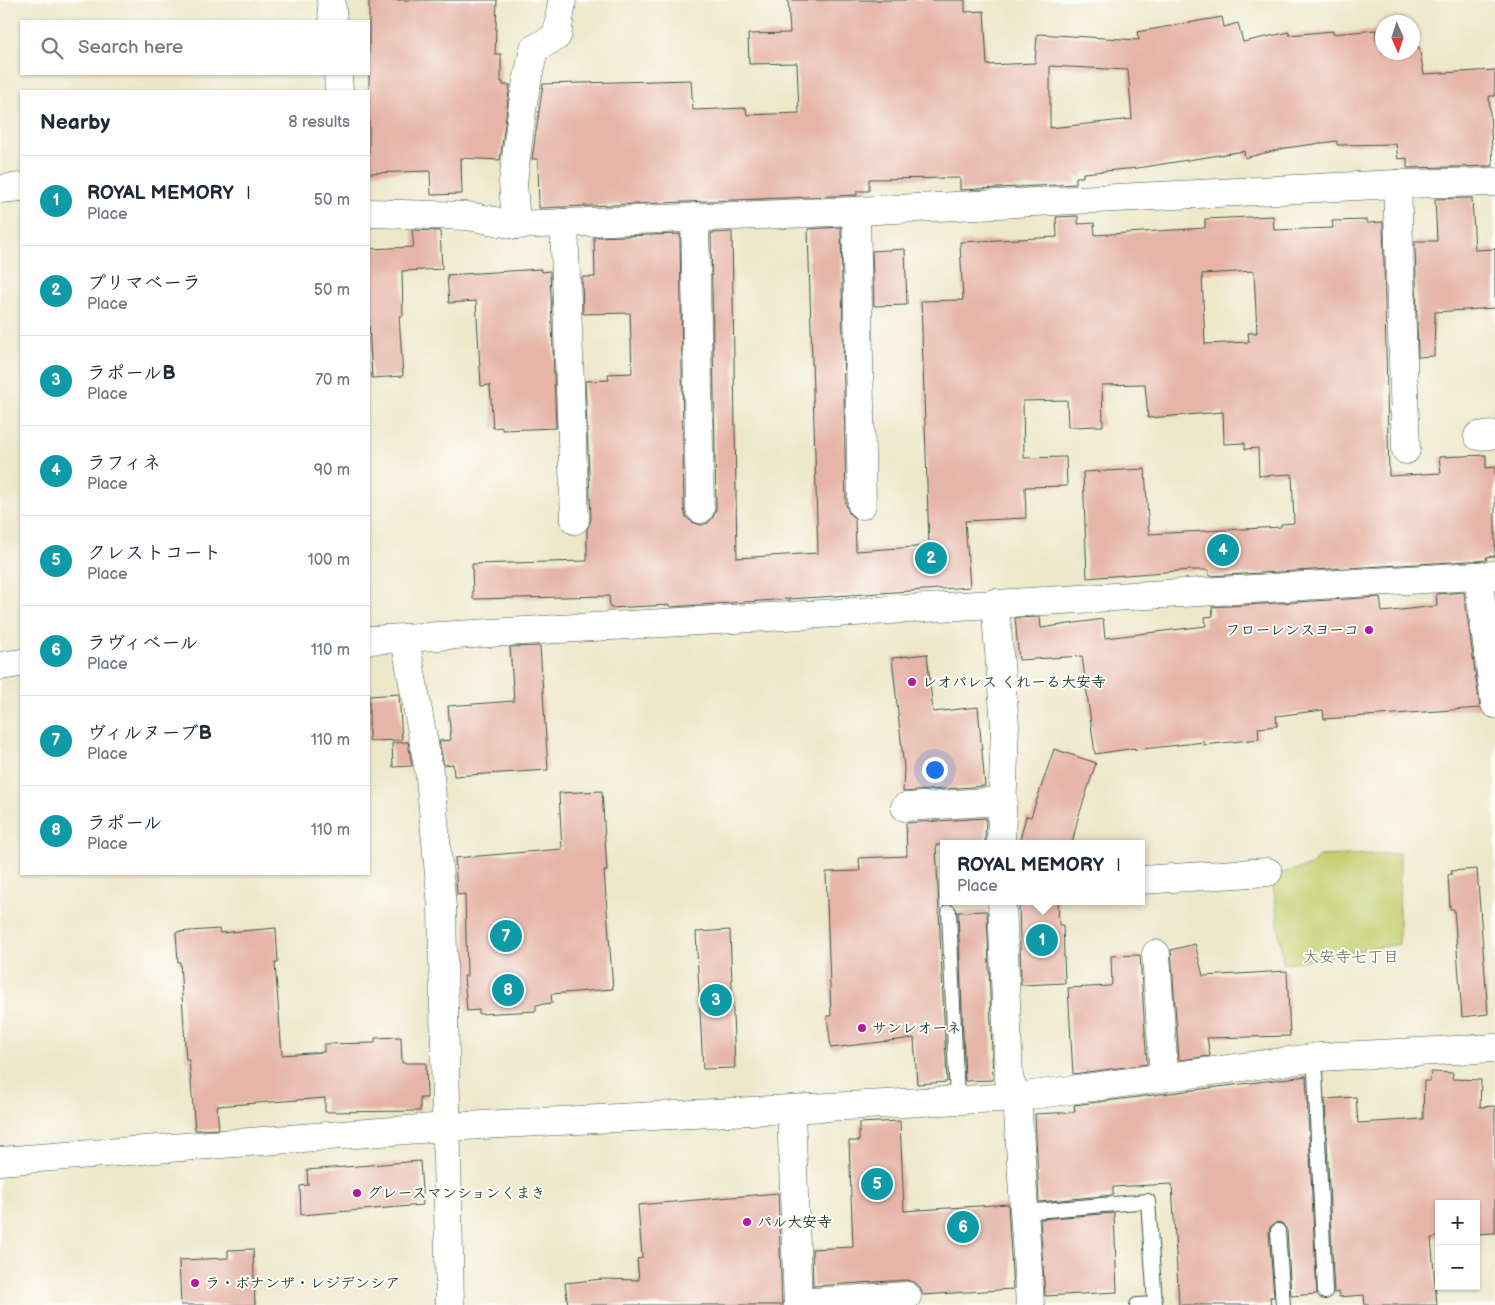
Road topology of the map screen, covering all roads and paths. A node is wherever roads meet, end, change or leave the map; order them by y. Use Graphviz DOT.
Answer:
graph roads {
  1 [pos="332,0"];
  2 [pos="562,0"];
  3 [pos="333,20"];
  4 [pos="338,75"];
  5 [pos="339,90"];
  6 [pos="1495,182"];
  7 [pos="1396,184"];
  8 [pos="20,187"];
  9 [pos="0,189"];
  10 [pos="856,211"];
  11 [pos="370,213"];
  12 [pos="695,217"];
  13 [pos="564,223"];
  14 [pos="516,225"];
  15 [pos="1406,450"];
  16 [pos="862,505"];
  17 [pos="700,509"];
  18 [pos="575,520"];
  19 [pos="1487,576"];
  20 [pos="994,603"];
  21 [pos="405,639"];
  22 [pos="370,640"];
  23 [pos="20,663"];
  24 [pos="0,666"];
  25 [pos="1495,704"];
  26 [pos="1003,801"];
  27 [pos="905,807"];
  28 [pos="1001,840"];
  29 [pos="1268,872"];
  30 [pos="1145,880"];
  31 [pos="1002,905"];
  32 [pos="949,912"];
  33 [pos="1156,954"];
  34 [pos="1495,1048"];
  35 [pos="1319,1057"];
  36 [pos="1164,1077"];
  37 [pos="1016,1097"];
  38 [pos="956,1100"];
  39 [pos="791,1110"];
  40 [pos="446,1127"];
  41 [pos="0,1153"];
  42 [pos="0,1161"];
  43 [pos="1024,1212"];
  44 [pos="1278,1231"];
  45 [pos="1325,1292"];
  46 [pos="907,1296"];
  47 [pos="798,1304"];
  48 [pos="450,1305"];
  49 [pos="1030,1305"];
  50 [pos="1137,1305"];
  51 [pos="1283,1305"];
  1 -- 3 [label="street"];
  2 -- 14 [label="street"];
  4 -- 5 [label="street"];
  6 -- 7 [label="street"];
  7 -- 10 [label="street"];
  7 -- 15 [label="street"];
  8 -- 9 [label="street"];
  10 -- 12 [label="street"];
  10 -- 16 [label="street"];
  11 -- 14 [label="street"];
  12 -- 13 [label="street"];
  12 -- 17 [label="street"];
  13 -- 14 [label="street"];
  13 -- 18 [label="street"];
  19 -- 20 [label="street"];
  19 -- 25 [label="street"];
  20 -- 21 [label="street"];
  20 -- 26 [label="street"];
  21 -- 22 [label="street"];
  21 -- 40 [label="street"];
  23 -- 24 [label="street"];
  26 -- 27 [label="street"];
  26 -- 28 [label="street"];
  29 -- 30 [label="street"];
  31 -- 37 [label="street"];
  32 -- 38 [label="lane"];
  33 -- 36 [label="street"];
  34 -- 35 [label="street"];
  35 -- 36 [label="street"];
  35 -- 45 [label="lane"];
  36 -- 37 [label="street"];
  37 -- 38 [label="street"];
  37 -- 43 [label="street"];
  38 -- 39 [label="street"];
  39 -- 40 [label="street"];
  39 -- 47 [label="street"];
  40 -- 42 [label="street"];
  40 -- 48 [label="street"];
  41 -- 42 [label="street"];
  43 -- 49 [label="street"];
  43 -- 50 [label="lane"];
  44 -- 51 [label="lane"];
  46 -- 47 [label="street"];
}
